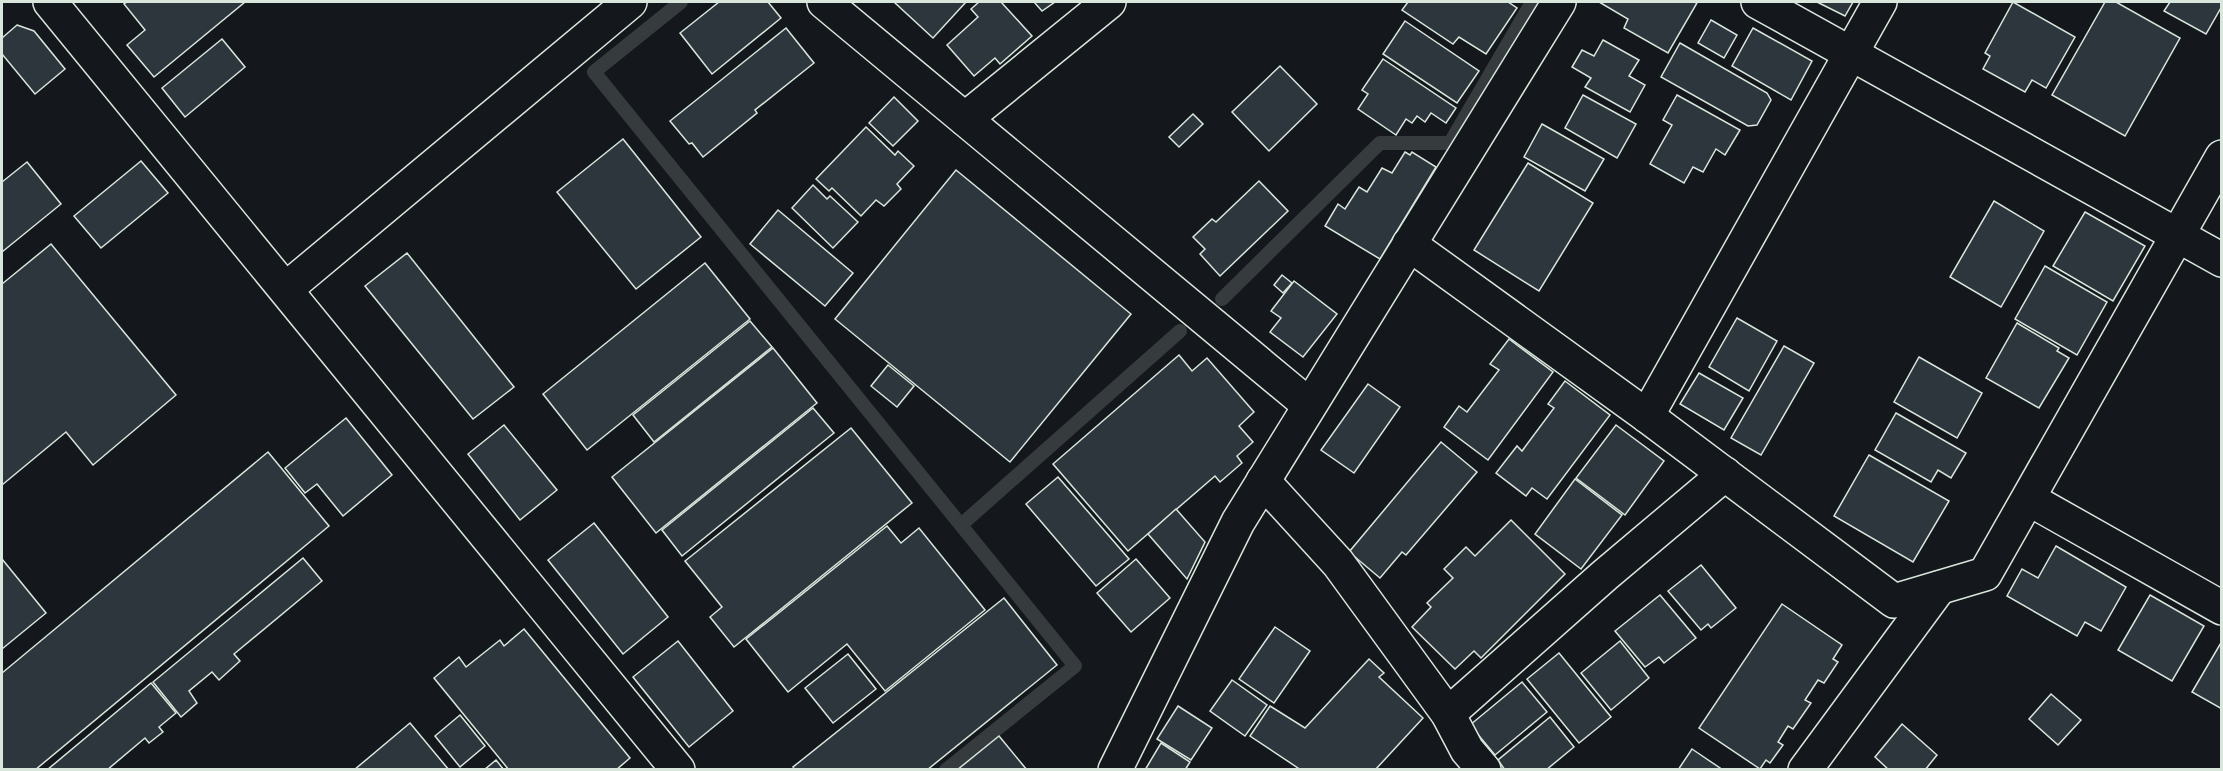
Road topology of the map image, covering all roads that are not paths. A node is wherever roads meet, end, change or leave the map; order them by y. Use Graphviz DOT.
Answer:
graph roads {
  1 [pos="50,2"];
  2 [pos="630,2"];
  3 [pos="1109,2"];
  4 [pos="1559,2"];
  5 [pos="1758,2"];
  6 [pos="1880,2"];
  7 [pos="834,4"];
  8 [pos="1850,54"];
  9 [pos="965,118"];
  10 [pos="2222,158"];
  11 [pos="2176,236"];
  12 [pos="1409,244"];
  13 [pos="2222,261"];
  14 [pos="286,289"];
  15 [pos="1309,405"];
  16 [pos="1647,416"];
  17 [pos="1725,474"];
  18 [pos="1263,481"];
  19 [pos="2028,499"];
  20 [pos="1939,588"];
  21 [pos="2222,608"];
  22 [pos="1448,714"];
  23 [pos="1467,763"];
  24 [pos="678,770"];
  25 [pos="1115,770"];
  26 [pos="1804,770"];
  1 -- 14 [label="street"];
  2 -- 14 [label="street"];
  3 -- 9 [label="street"];
  4 -- 12 [label="street"];
  5 -- 8 [label="street"];
  6 -- 8 [label="street"];
  7 -- 9 [label="street"];
  8 -- 11 [label="street"];
  8 -- 16 [label="street"];
  9 -- 15 [label="street"];
  10 -- 11 [label="street"];
  11 -- 13 [label="street"];
  11 -- 19 [label="street"];
  12 -- 15 [label="street"];
  12 -- 16 [label="street"];
  14 -- 24 [label="street"];
  15 -- 18 [label="street"];
  16 -- 17 [label="street"];
  17 -- 20 [label="street"];
  17 -- 22 [label="street"];
  18 -- 22 [label="street"];
  18 -- 25 [label="street"];
  19 -- 20 [label="street"];
  19 -- 21 [label="street"];
  20 -- 26 [label="street"];
  22 -- 23 [label="street"];
}
